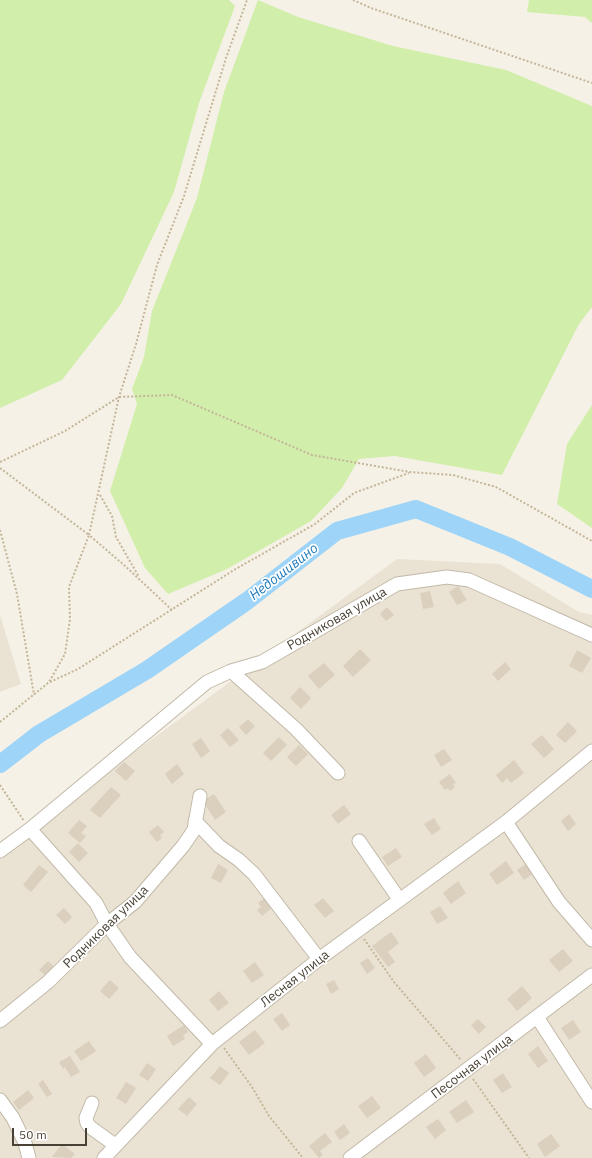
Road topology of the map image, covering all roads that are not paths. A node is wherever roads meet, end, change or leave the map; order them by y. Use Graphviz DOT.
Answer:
graph roads {
  1 [pos="592,635"];
  2 [pos="231,672"];
  3 [pos="592,751"];
  4 [pos="338,774"];
  5 [pos="200,796"];
  6 [pos="196,821"];
  7 [pos="506,822"];
  8 [pos="30,829"];
  9 [pos="359,842"];
  10 [pos="0,852"];
  11 [pos="399,899"];
  12 [pos="107,924"];
  13 [pos="592,940"];
  14 [pos="319,959"];
  15 [pos="592,975"];
  16 [pos="537,1017"];
  17 [pos="0,1021"];
  18 [pos="215,1041"];
  19 [pos="0,1100"];
  20 [pos="592,1102"];
  21 [pos="92,1103"];
  22 [pos="115,1145"];
  23 [pos="30,1158"];
  24 [pos="104,1158"];
  25 [pos="350,1158"];
  1 -- 2 [label="street, Родниковая улица"];
  2 -- 4 [label="street"];
  2 -- 8 [label="street, Родниковая улица"];
  3 -- 7 [label="street, Лесная улица"];
  5 -- 6 [label="street, Родниковая улица"];
  6 -- 12 [label="street, Родниковая улица"];
  6 -- 14 [label="street"];
  7 -- 11 [label="street, Лесная улица"];
  7 -- 13 [label="street"];
  8 -- 10 [label="street, Родниковая улица"];
  8 -- 12 [label="street"];
  9 -- 11 [label="street"];
  11 -- 14 [label="street, Лесная улица"];
  12 -- 17 [label="street, Родниковая улица"];
  12 -- 18 [label="street"];
  14 -- 18 [label="street, Лесная улица"];
  15 -- 16 [label="street, Песочная улица"];
  16 -- 20 [label="street"];
  16 -- 25 [label="street, Песочная улица"];
  18 -- 22 [label="street, Лесная улица"];
  19 -- 23 [label="street"];
  21 -- 22 [label="street"];
  22 -- 24 [label="street, Лесная улица"];
}
